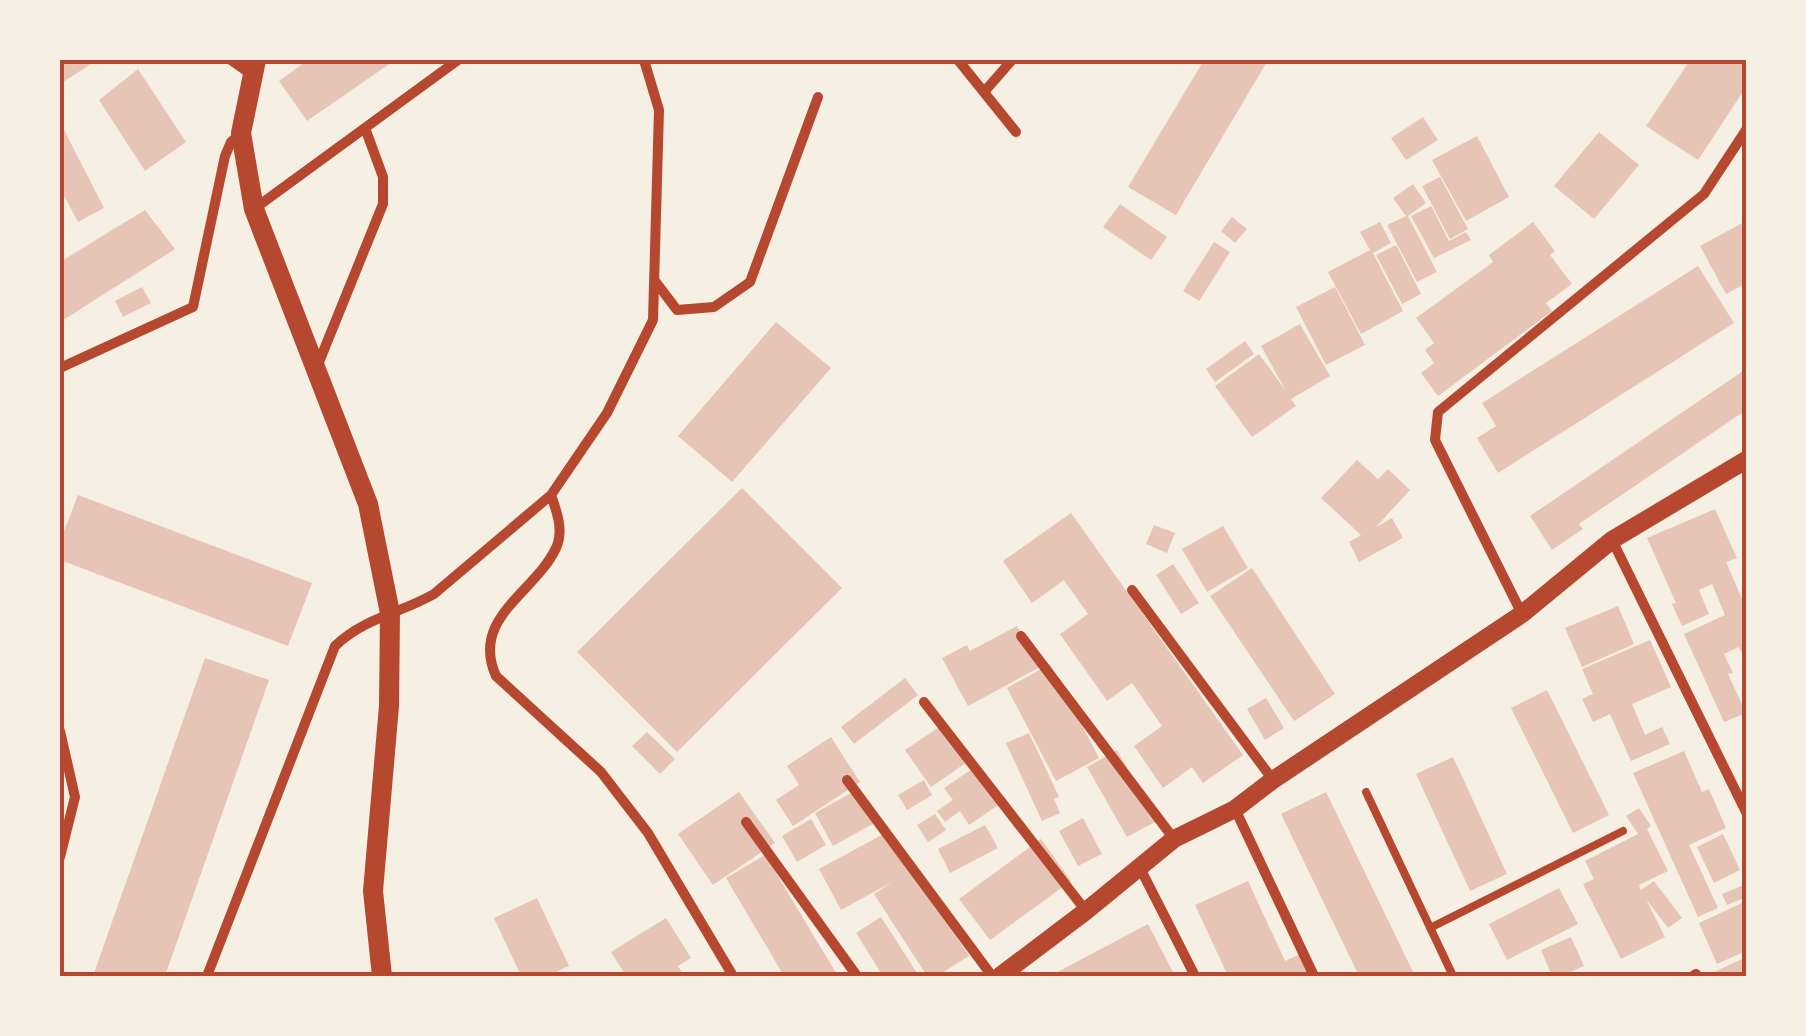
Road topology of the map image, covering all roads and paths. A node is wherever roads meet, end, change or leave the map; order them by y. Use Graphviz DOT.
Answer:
graph roads {
  1 [pos="231,60"];
  2 [pos="458,60"];
  3 [pos="644,60"];
  4 [pos="958,60"];
  5 [pos="1012,60"];
  6 [pos="254,67"];
  7 [pos="984,92"];
  8 [pos="818,96"];
  9 [pos="365,128"];
  10 [pos="1746,130"];
  11 [pos="1016,132"];
  12 [pos="242,133"];
  13 [pos="254,209"];
  14 [pos="654,280"];
  15 [pos="60,368"];
  16 [pos="317,368"];
  17 [pos="1746,460"];
  18 [pos="552,494"];
  19 [pos="1612,540"];
  20 [pos="1132,590"];
  21 [pos="390,613"];
  22 [pos="1522,614"];
  23 [pos="1021,636"];
  24 [pos="924,702"];
  25 [pos="60,731"];
  26 [pos="847,780"];
  27 [pos="1273,780"];
  28 [pos="1366,792"];
  29 [pos="1234,809"];
  30 [pos="1746,812"];
  31 [pos="746,822"];
  32 [pos="1623,831"];
  33 [pos="1174,839"];
  34 [pos="60,857"];
  35 [pos="1140,868"];
  36 [pos="1086,911"];
  37 [pos="1430,928"];
  38 [pos="207,976"];
  39 [pos="382,976"];
  40 [pos="733,976"];
  41 [pos="857,976"];
  42 [pos="992,976"];
  43 [pos="1000,976"];
  44 [pos="1195,976"];
  45 [pos="1314,976"];
  46 [pos="1453,976"];
  1 -- 6 [label="street"];
  2 -- 9 [label="street"];
  3 -- 14 [label="street"];
  4 -- 7 [label="street"];
  5 -- 7 [label="street"];
  6 -- 12 [label="main road"];
  7 -- 11 [label="street"];
  8 -- 14 [label="street"];
  9 -- 13 [label="street"];
  9 -- 16 [label="street"];
  10 -- 22 [label="street"];
  12 -- 13 [label="main road"];
  12 -- 15 [label="street"];
  13 -- 16 [label="main road"];
  14 -- 18 [label="street"];
  16 -- 21 [label="main road"];
  17 -- 19 [label="street"];
  18 -- 21 [label="street"];
  18 -- 40 [label="street"];
  19 -- 22 [label="street"];
  19 -- 30 [label="street"];
  20 -- 27 [label="street"];
  21 -- 38 [label="street"];
  21 -- 39 [label="main road"];
  22 -- 27 [label="street"];
  23 -- 33 [label="street"];
  24 -- 36 [label="street"];
  25 -- 34 [label="street"];
  26 -- 42 [label="street"];
  27 -- 29 [label="street"];
  28 -- 37 [label="lane"];
  29 -- 33 [label="street"];
  29 -- 45 [label="street"];
  31 -- 41 [label="street"];
  32 -- 37 [label="lane"];
  33 -- 35 [label="street"];
  35 -- 36 [label="street"];
  35 -- 44 [label="street"];
  36 -- 43 [label="street"];
  37 -- 46 [label="lane"];
}
